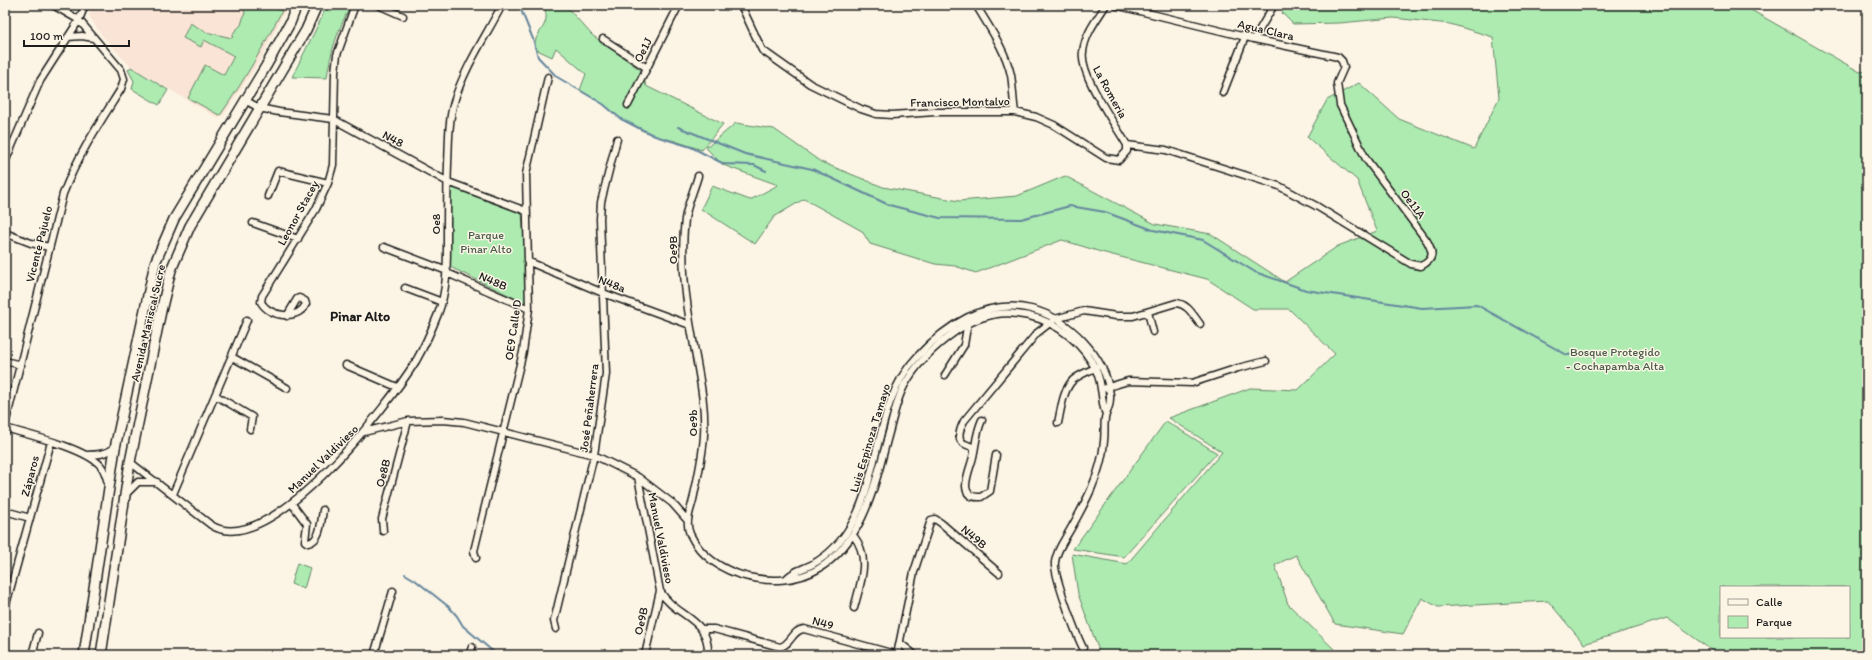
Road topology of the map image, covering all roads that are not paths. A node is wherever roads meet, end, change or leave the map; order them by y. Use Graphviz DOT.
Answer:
graph roads {
  1 [pos="53,5"];
  2 [pos="85,5"];
  3 [pos="297,5"];
  4 [pos="316,5"];
  5 [pos="355,5"];
  6 [pos="378,5"];
  7 [pos="502,5"];
  8 [pos="679,5"];
  9 [pos="741,5"];
  10 [pos="976,5"];
  11 [pos="1106,5"];
  12 [pos="1115,5"];
  13 [pos="1274,5"];
  14 [pos="403,16"];
  15 [pos="79,20"];
  16 [pos="68,37"];
  17 [pos="1245,37"];
  18 [pos="96,39"];
  19 [pos="603,39"];
  20 [pos="1254,39"];
  21 [pos="647,68"];
  22 [pos="548,77"];
  23 [pos="1337,83"];
  24 [pos="1223,94"];
  25 [pos="245,100"];
  26 [pos="628,105"];
  27 [pos="259,108"];
  28 [pos="1015,112"];
  29 [pos="333,119"];
  30 [pos="617,139"];
  31 [pos="1127,145"];
  32 [pos="5,162"];
  33 [pos="698,176"];
  34 [pos="448,182"];
  35 [pos="328,183"];
  36 [pos="268,196"];
  37 [pos="526,211"];
  38 [pos="253,223"];
  39 [pos="5,233"];
  40 [pos="298,239"];
  41 [pos="384,247"];
  42 [pos="49,248"];
  43 [pos="528,261"];
  44 [pos="447,272"];
  45 [pos="405,288"];
  46 [pos="604,293"];
  47 [pos="442,302"];
  48 [pos="529,309"];
  49 [pos="1148,312"];
  50 [pos="287,316"];
  51 [pos="247,320"];
  52 [pos="968,320"];
  53 [pos="1052,321"];
  54 [pos="1200,324"];
  55 [pos="690,325"];
  56 [pos="1153,332"];
  57 [pos="232,357"];
  58 [pos="5,361"];
  59 [pos="1266,361"];
  60 [pos="346,365"];
  61 [pos="21,366"];
  62 [pos="1097,367"];
  63 [pos="945,375"];
  64 [pos="130,377"];
  65 [pos="147,381"];
  66 [pos="397,387"];
  67 [pos="1108,387"];
  68 [pos="287,388"];
  69 [pos="1101,389"];
  70 [pos="215,395"];
  71 [pos="1106,414"];
  72 [pos="982,420"];
  73 [pos="408,421"];
  74 [pos="1058,422"];
  75 [pos="5,425"];
  76 [pos="5,428"];
  77 [pos="250,429"];
  78 [pos="364,432"];
  79 [pos="502,432"];
  80 [pos="51,442"];
  81 [pos="882,446"];
  82 [pos="114,448"];
  83 [pos="974,448"];
  84 [pos="85,455"];
  85 [pos="594,455"];
  86 [pos="996,455"];
  87 [pos="130,462"];
  88 [pos="638,477"];
  89 [pos="157,482"];
  90 [pos="109,487"];
  91 [pos="173,494"];
  92 [pos="125,495"];
  93 [pos="292,504"];
  94 [pos="322,510"];
  95 [pos="5,511"];
  96 [pos="30,518"];
  97 [pos="688,521"];
  98 [pos="383,531"];
  99 [pos="853,535"];
  100 [pos="476,558"];
  101 [pos="999,573"];
  102 [pos="787,578"];
  103 [pos="393,591"];
  104 [pos="660,591"];
  105 [pos="7,596"];
  106 [pos="5,608"];
  107 [pos="854,608"];
  108 [pos="702,629"];
  109 [pos="556,630"];
  110 [pos="38,633"];
  111 [pos="900,643"];
  112 [pos="472,647"];
  113 [pos="1082,648"];
  114 [pos="32,655"];
  115 [pos="84,655"];
  116 [pos="101,655"];
  117 [pos="374,655"];
  118 [pos="469,655"];
  119 [pos="645,655"];
  120 [pos="708,655"];
  121 [pos="898,655"];
  122 [pos="915,655"];
  1 -- 15 [label="street"];
  2 -- 15 [label="street"];
  3 -- 25 [label="main road, Avenida Mariscal Sucre"];
  4 -- 27 [label="main road, Avenida Mariscal Sucre"];
  5 -- 29 [label="street, Leonor Stacey"];
  6 -- 14 [label="street"];
  7 -- 34 [label="street, Oe8"];
  8 -- 21 [label="street, Oe1J"];
  9 -- 28 [label="street, Francisco Montalvo"];
  10 -- 28 [label="street"];
  11 -- 31 [label="street, La Romeria"];
  12 -- 17 [label="street, Agua Clara"];
  13 -- 20 [label="street"];
  15 -- 16 [label="street"];
  15 -- 18 [label="street"];
  16 -- 18 [label="street"];
  16 -- 32 [label="street"];
  17 -- 20 [label="street, Agua Clara"];
  17 -- 24 [label="street"];
  18 -- 42 [label="street, Vicente Pajuelo"];
  19 -- 21 [label="street"];
  20 -- 23 [label="street, Agua Clara"];
  21 -- 26 [label="street, Oe1J"];
  22 -- 37 [label="street, OE9 Calle D"];
  23 -- 31 [label="street, Oe11A"];
  25 -- 27 [label="street, N48"];
  25 -- 64 [label="main road, Avenida Mariscal Sucre"];
  27 -- 29 [label="street, N48"];
  27 -- 65 [label="main road, Avenida Mariscal Sucre"];
  28 -- 31 [label="street, Francisco Montalvo"];
  29 -- 34 [label="street, N48"];
  29 -- 35 [label="street, Leonor Stacey"];
  30 -- 46 [label="street, José Peñaherrera"];
  33 -- 55 [label="street, Oe9B"];
  34 -- 37 [label="street, N48"];
  34 -- 44 [label="street, Oe8"];
  35 -- 36 [label="street"];
  35 -- 40 [label="street, Leonor Stacey"];
  37 -- 43 [label="street, OE9 Calle D"];
  38 -- 40 [label="street"];
  39 -- 42 [label="street"];
  40 -- 50 [label="street, Leonor Stacey"];
  41 -- 44 [label="street, N48B"];
  42 -- 61 [label="street, Vicente Pajuelo"];
  43 -- 46 [label="street, N48a"];
  43 -- 48 [label="street, OE9 Calle D"];
  44 -- 47 [label="street, Oe8"];
  44 -- 48 [label="street, N48B"];
  45 -- 47 [label="street"];
  46 -- 55 [label="street, N48a"];
  46 -- 85 [label="street, José Peñaherrera"];
  47 -- 66 [label="street, Oe8"];
  48 -- 79 [label="street, OE9 Calle D"];
  49 -- 53 [label="street"];
  49 -- 54 [label="street"];
  49 -- 56 [label="street"];
  51 -- 57 [label="street"];
  52 -- 53 [label="street, Luis Espinoza Tamayo"];
  52 -- 63 [label="street"];
  52 -- 81 [label="street, Luis Espinoza Tamayo"];
  53 -- 62 [label="street, Luis Espinoza Tamayo"];
  53 -- 83 [label="street"];
  55 -- 97 [label="street, Oe9b"];
  57 -- 68 [label="street"];
  57 -- 70 [label="street"];
  58 -- 61 [label="street"];
  59 -- 67 [label="street"];
  60 -- 66 [label="street"];
  61 -- 75 [label="street, Vicente Pajuelo"];
  62 -- 67 [label="street, Luis Espinoza Tamayo"];
  62 -- 69 [label="street, Luis Espinoza Tamayo"];
  62 -- 74 [label="street"];
  64 -- 65 [label="main road"];
  64 -- 82 [label="main road, Avenida Mariscal Sucre"];
  65 -- 87 [label="main road, Avenida Mariscal Sucre"];
  66 -- 78 [label="street, Oe8"];
  67 -- 69 [label="street"];
  67 -- 71 [label="street, Luis Espinoza Tamayo"];
  69 -- 71 [label="street, Luis Espinoza Tamayo"];
  70 -- 77 [label="street"];
  70 -- 91 [label="street"];
  71 -- 113 [label="street, Luis Espinoza Tamayo"];
  72 -- 83 [label="street"];
  73 -- 78 [label="street, Manuel Valdivieso"];
  73 -- 79 [label="street, Manuel Valdivieso"];
  73 -- 98 [label="street, Oe8B"];
  76 -- 80 [label="street"];
  78 -- 93 [label="street, Manuel Valdivieso"];
  79 -- 85 [label="street, Manuel Valdivieso"];
  79 -- 100 [label="street, OE9 Calle D"];
  80 -- 84 [label="street"];
  80 -- 96 [label="street, Záparos"];
  81 -- 99 [label="street, Luis Espinoza Tamayo"];
  81 -- 102 [label="street, Luis Espinoza Tamayo"];
  82 -- 84 [label="street"];
  82 -- 90 [label="main road, Avenida Mariscal Sucre"];
  83 -- 86 [label="street"];
  84 -- 90 [label="street"];
  85 -- 88 [label="street, Manuel Valdivieso"];
  85 -- 109 [label="street, José Peñaherrera"];
  87 -- 89 [label="street, Manuel Valdivieso"];
  87 -- 92 [label="main road, Avenida Mariscal Sucre"];
  88 -- 97 [label="street, Manuel Valdivieso"];
  88 -- 104 [label="street, Manuel Valdivieso"];
  89 -- 91 [label="street, Manuel Valdivieso"];
  89 -- 92 [label="street"];
  90 -- 115 [label="main road, Avenida Mariscal Sucre"];
  91 -- 93 [label="street, Manuel Valdivieso"];
  92 -- 116 [label="main road, Avenida Mariscal Sucre"];
  93 -- 94 [label="street"];
  95 -- 96 [label="street"];
  96 -- 105 [label="street, Záparos"];
  97 -- 102 [label="street, Luis Espinoza Tamayo"];
  99 -- 102 [label="street, Luis Espinoza Tamayo"];
  99 -- 107 [label="street"];
  101 -- 111 [label="street, N49B"];
  103 -- 117 [label="street"];
  104 -- 108 [label="street, Manuel Valdivieso"];
  104 -- 119 [label="street, Oe9B"];
  105 -- 106 [label="street, Záparos"];
  108 -- 120 [label="street"];
  108 -- 121 [label="street, N49"];
  110 -- 114 [label="street"];
  111 -- 121 [label="street"];
  111 -- 122 [label="street"];
  112 -- 118 [label="street"];
}
